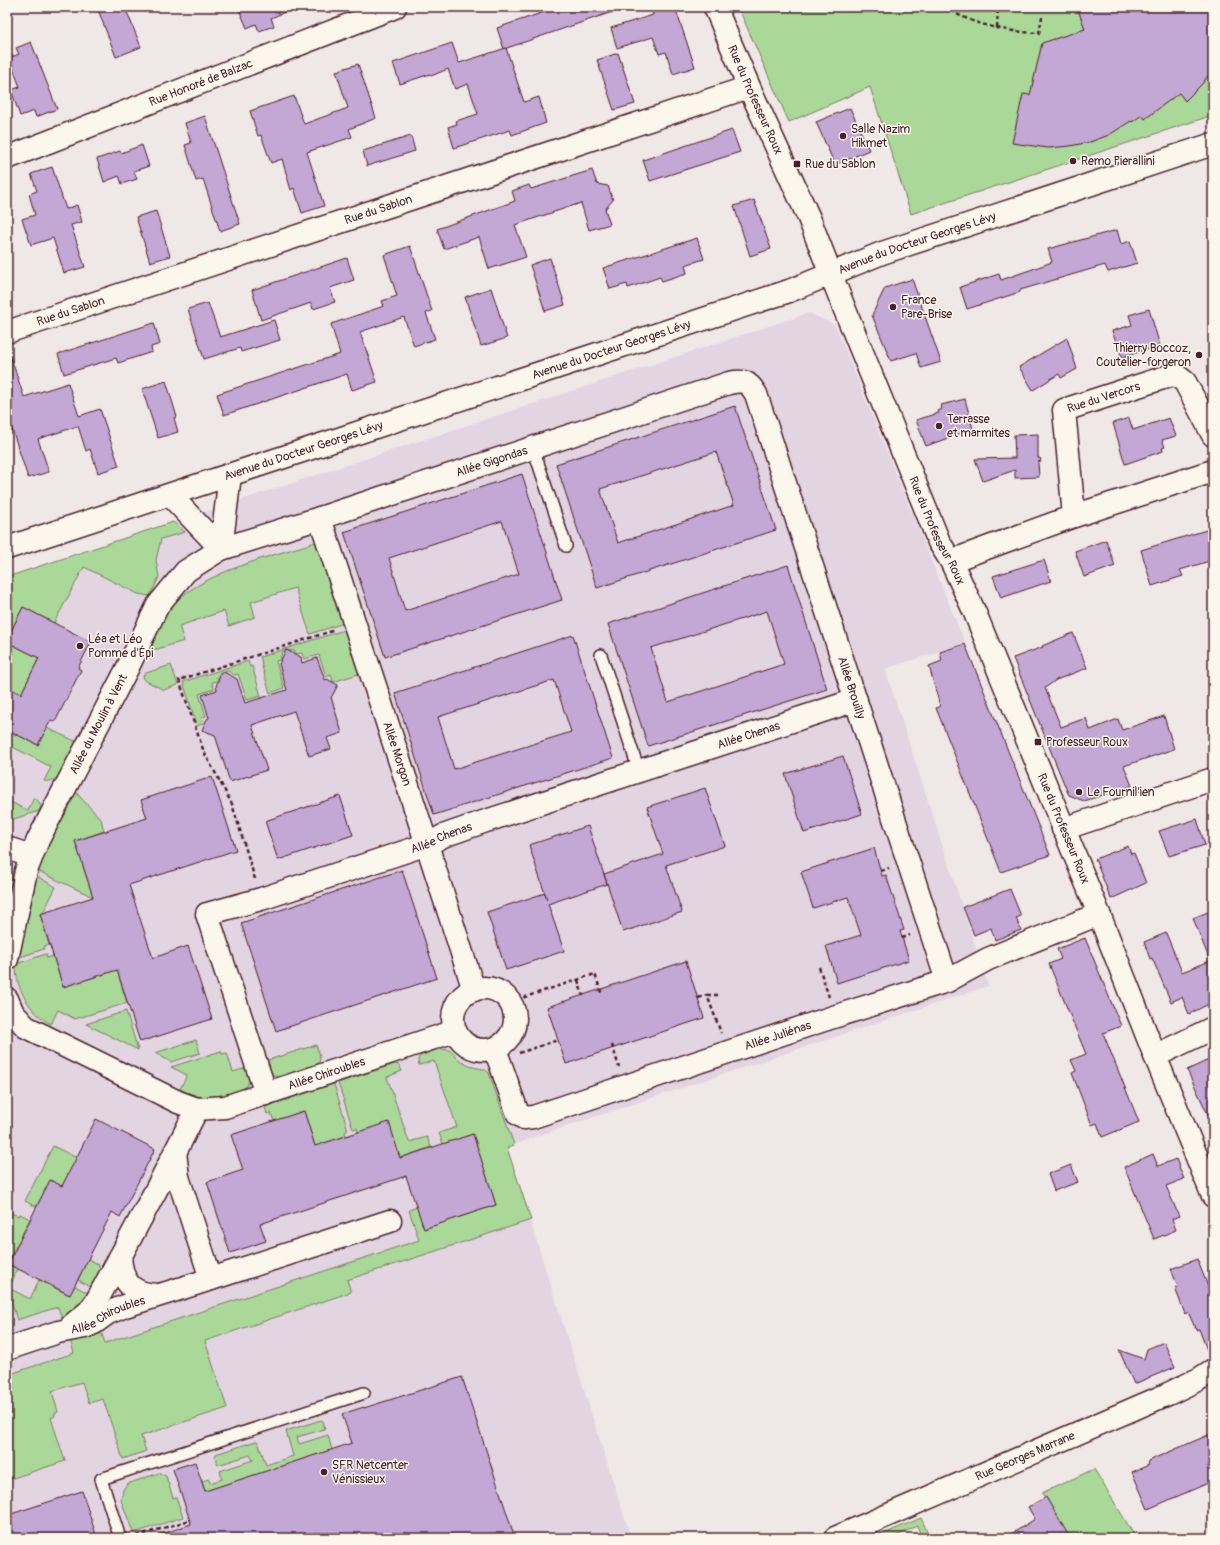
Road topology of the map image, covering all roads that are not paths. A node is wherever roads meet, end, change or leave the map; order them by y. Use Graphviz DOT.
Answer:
graph roads {
  1 [pos="395,7"];
  2 [pos="715,7"];
  3 [pos="750,87"];
  4 [pos="1213,144"];
  5 [pos="7,158"];
  6 [pos="831,274"];
  7 [pos="7,332"];
  8 [pos="756,394"];
  9 [pos="1213,435"];
  10 [pos="533,448"];
  11 [pos="1213,471"];
  12 [pos="230,475"];
  13 [pos="170,495"];
  14 [pos="1074,516"];
  15 [pos="320,518"];
  16 [pos="566,546"];
  17 [pos="7,548"];
  18 [pos="221,549"];
  19 [pos="952,561"];
  20 [pos="602,655"];
  21 [pos="856,700"];
  22 [pos="639,770"];
  23 [pos="1213,779"];
  24 [pos="1063,829"];
  25 [pos="428,844"];
  26 [pos="7,848"];
  27 [pos="32,856"];
  28 [pos="1098,914"];
  29 [pos="7,960"];
  30 [pos="948,981"];
  31 [pos="474,990"];
  32 [pos="7,999"];
  33 [pos="1213,1028"];
  34 [pos="455,1031"];
  35 [pos="496,1055"];
  36 [pos="1154,1056"];
  37 [pos="266,1094"];
  38 [pos="196,1109"];
  39 [pos="175,1152"];
  40 [pos="1213,1196"];
  41 [pos="390,1221"];
  42 [pos="120,1257"];
  43 [pos="211,1279"];
  44 [pos="157,1295"];
  45 [pos="58,1332"];
  46 [pos="7,1349"];
  47 [pos="1213,1370"];
  48 [pos="364,1393"];
  49 [pos="120,1538"];
  50 [pos="835,1538"];
  1 -- 5 [label="street, Rue Honoré de Balzac"];
  2 -- 3 [label="street, Rue du Professeur Roux"];
  3 -- 6 [label="street, Rue du Professeur Roux"];
  3 -- 7 [label="street, Rue du Sablon"];
  4 -- 6 [label="street, Avenue du Docteur Georges Lévy"];
  6 -- 12 [label="street, Avenue du Docteur Georges Lévy"];
  6 -- 19 [label="street, Rue du Professeur Roux"];
  8 -- 10 [label="street, Allée Gigondas"];
  8 -- 21 [label="street, Allée Brouilly"];
  9 -- 14 [label="street, Rue du Vercors"];
  10 -- 15 [label="street, Allée Gigondas"];
  10 -- 16 [label="lane"];
  11 -- 14 [label="street"];
  12 -- 13 [label="street, Avenue du Docteur Georges Lévy"];
  12 -- 18 [label="street"];
  13 -- 17 [label="street, Avenue du Docteur Georges Lévy"];
  13 -- 18 [label="street"];
  14 -- 19 [label="street"];
  15 -- 18 [label="street, Allée Gigondas"];
  15 -- 25 [label="street, Allée Morgon"];
  18 -- 27 [label="street, Allée du Moulin à Vent"];
  19 -- 24 [label="street, Rue du Professeur Roux"];
  20 -- 22 [label="lane"];
  21 -- 22 [label="street, Allée Chenas"];
  21 -- 30 [label="street, Allée Brouilly"];
  22 -- 25 [label="street, Allée Chenas"];
  23 -- 24 [label="street"];
  24 -- 28 [label="street, Rue du Professeur Roux"];
  25 -- 31 [label="street, Allée Morgon"];
  25 -- 37 [label="street, Allée Chenas"];
  26 -- 27 [label="street"];
  27 -- 29 [label="street, Allée du Moulin à Vent"];
  28 -- 30 [label="street, Allée Juliénas"];
  28 -- 36 [label="street, Rue du Professeur Roux"];
  30 -- 35 [label="street, Allée Juliénas"];
  31 -- 34 [label="street"];
  31 -- 35 [label="street"];
  32 -- 38 [label="street, Allée Chiroubles"];
  33 -- 36 [label="street"];
  34 -- 35 [label="street"];
  34 -- 37 [label="street, Allée Chiroubles"];
  36 -- 40 [label="street, Rue du Professeur Roux"];
  37 -- 38 [label="street, Allée Chiroubles"];
  38 -- 39 [label="street, Allée Chiroubles"];
  39 -- 42 [label="street, Allée Chiroubles"];
  39 -- 43 [label="street"];
  41 -- 43 [label="street, Allée Chiroubles"];
  42 -- 44 [label="street, Allée Chiroubles"];
  42 -- 45 [label="street, Allée Chiroubles"];
  43 -- 44 [label="street, Allée Chiroubles"];
  44 -- 45 [label="street, Allée Chiroubles"];
  45 -- 46 [label="street, Allée Chiroubles"];
  47 -- 50 [label="street, Rue Georges Marrane"];
  48 -- 49 [label="lane"];
}
